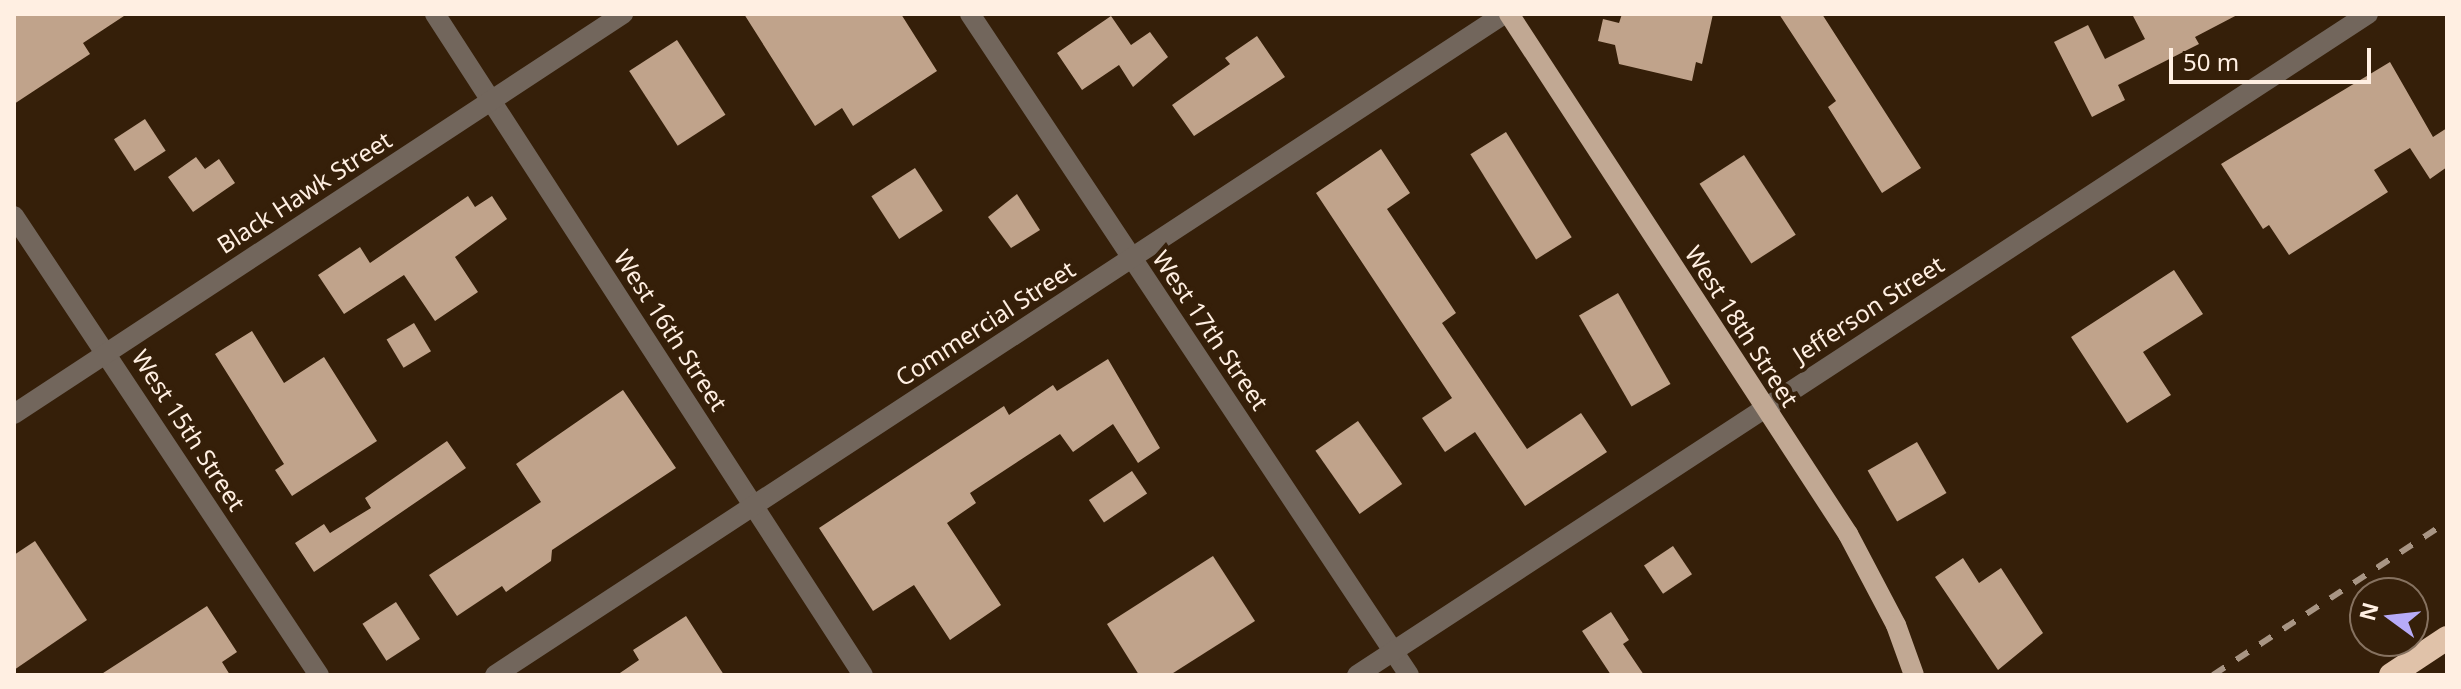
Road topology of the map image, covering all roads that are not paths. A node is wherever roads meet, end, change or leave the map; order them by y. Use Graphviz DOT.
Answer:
graph roads {
  1 [pos="435,14"];
  2 [pos="623,14"];
  3 [pos="970,14"];
  4 [pos="1506,14"];
  5 [pos="2368,14"];
  6 [pos="491,101"];
  7 [pos="14,216"];
  8 [pos="1132,258"];
  9 [pos="107,353"];
  10 [pos="1764,408"];
  11 [pos="14,414"];
  12 [pos="753,505"];
  13 [pos="2447,638"];
  14 [pos="1393,651"];
  15 [pos="319,675"];
  16 [pos="495,675"];
  17 [pos="863,675"];
  18 [pos="1357,675"];
  19 [pos="1409,675"];
  20 [pos="1914,675"];
  21 [pos="2391,675"];
  1 -- 6 [label="street, West 16th Street"];
  2 -- 6 [label="street, Black Hawk Street"];
  3 -- 8 [label="street, West 17th Street"];
  4 -- 8 [label="street, Commercial Street"];
  4 -- 10 [label="main road, West 18th Street"];
  5 -- 10 [label="street, Jefferson Street"];
  6 -- 9 [label="street, Black Hawk Street"];
  6 -- 12 [label="street, West 16th Street"];
  7 -- 9 [label="street, West 15th Street"];
  8 -- 12 [label="street, Commercial Street"];
  8 -- 14 [label="street, West 17th Street"];
  9 -- 11 [label="street, Black Hawk Street"];
  9 -- 15 [label="street, West 15th Street"];
  10 -- 14 [label="street, Jefferson Street"];
  10 -- 20 [label="main road, West 18th Street"];
  12 -- 16 [label="street, Commercial Street"];
  12 -- 17 [label="street, West 16th Street"];
  13 -- 21 [label="highway"];
  14 -- 18 [label="street, Jefferson Street"];
  14 -- 19 [label="street, West 17th Street"];
}
